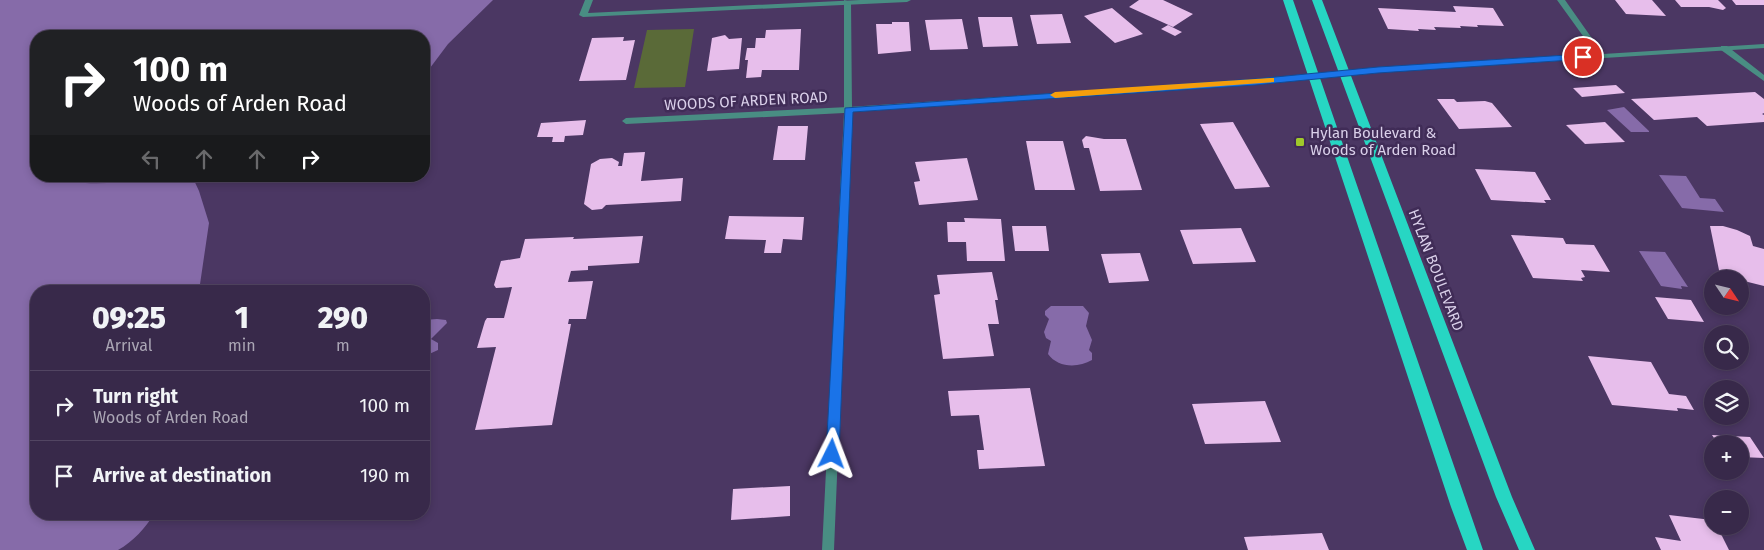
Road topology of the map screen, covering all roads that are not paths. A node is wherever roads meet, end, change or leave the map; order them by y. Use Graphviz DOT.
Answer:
graph roads {
  1 [pos="589,0"];
  2 [pos="907,0"];
  3 [pos="1288,0"];
  4 [pos="1317,0"];
  5 [pos="1561,0"];
  6 [pos="847,1"];
  7 [pos="1764,46"];
  8 [pos="1724,48"];
  9 [pos="1601,56"];
  10 [pos="1343,72"];
  11 [pos="1314,76"];
  12 [pos="1764,80"];
  13 [pos="848,110"];
  14 [pos="626,122"];
  15 [pos="828,550"];
  16 [pos="1475,550"];
  17 [pos="1527,550"];
  1 -- 6 [label="street"];
  2 -- 6 [label="street"];
  3 -- 11 [label="main road"];
  4 -- 10 [label="main road, HYLAN BOULEVARD"];
  5 -- 9 [label="street"];
  6 -- 13 [label="street"];
  7 -- 8 [label="street, WOODS OF ARDEN ROAD"];
  8 -- 9 [label="street, WOODS OF ARDEN ROAD"];
  8 -- 12 [label="street"];
  9 -- 10 [label="street, WOODS OF ARDEN ROAD"];
  10 -- 11 [label="street, WOODS OF ARDEN ROAD"];
  10 -- 17 [label="main road, HYLAN BOULEVARD"];
  11 -- 13 [label="street, WOODS OF ARDEN ROAD"];
  11 -- 16 [label="main road"];
  13 -- 14 [label="street, WOODS OF ARDEN ROAD"];
  13 -- 15 [label="street"];
}
